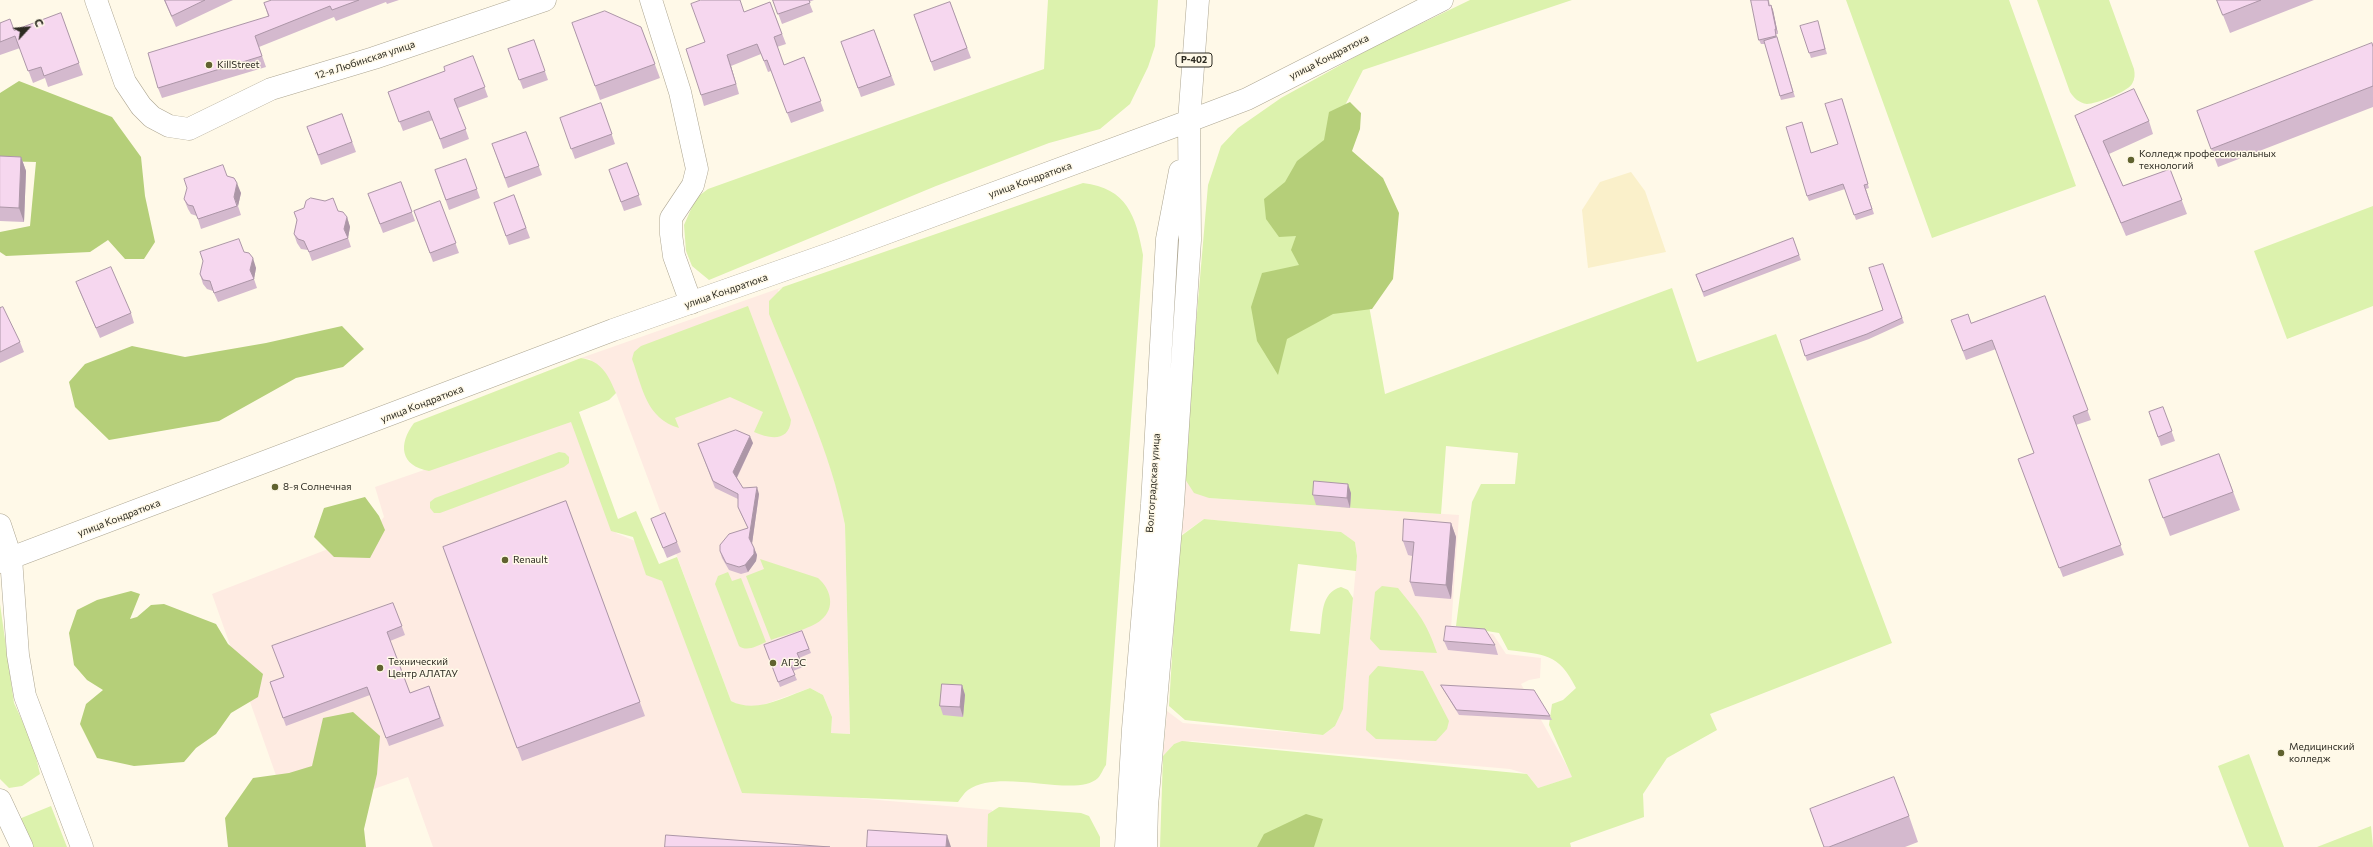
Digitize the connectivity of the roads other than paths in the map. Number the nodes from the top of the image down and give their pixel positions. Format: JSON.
{"nodes":[{"id":1,"x":96,"y":0,"type":"edge"},
{"id":2,"x":545,"y":0,"type":"edge"},
{"id":3,"x":651,"y":0,"type":"edge"},
{"id":4,"x":1198,"y":0,"type":"edge"},
{"id":5,"x":1442,"y":0,"type":"edge"},
{"id":6,"x":1189,"y":121,"type":"junction"},
{"id":7,"x":691,"y":303,"type":"junction"},
{"id":8,"x":0,"y":525,"type":"edge"},
{"id":9,"x":5,"y":560,"type":"edge"},
{"id":10,"x":0,"y":800,"type":"edge"},
{"id":11,"x":22,"y":847,"type":"edge"},
{"id":12,"x":82,"y":847,"type":"edge"},
{"id":13,"x":1126,"y":847,"type":"edge"},
{"id":14,"x":1146,"y":847,"type":"edge"}],
"edges":[{"from":1,"to":2,"type":"main road","name":"12-я Любинская улица"},
{"from":3,"to":7,"type":"main road"},
{"from":4,"to":6,"type":"main road","name":"Волгоградская улица","number":"Р-402"},
{"from":5,"to":6,"type":"main road","name":"улица Кондратюка"},
{"from":6,"to":7,"type":"main road","name":"улица Кондратюка"},
{"from":6,"to":13,"type":"main road","name":"Волгоградская улица"},
{"from":6,"to":14,"type":"main road","name":"Волгоградская улица"},
{"from":7,"to":9,"type":"main road","name":"улица Кондратюка"},
{"from":8,"to":9,"type":"main road"},
{"from":9,"to":12,"type":"main road"},
{"from":10,"to":11,"type":"main road"}]}
